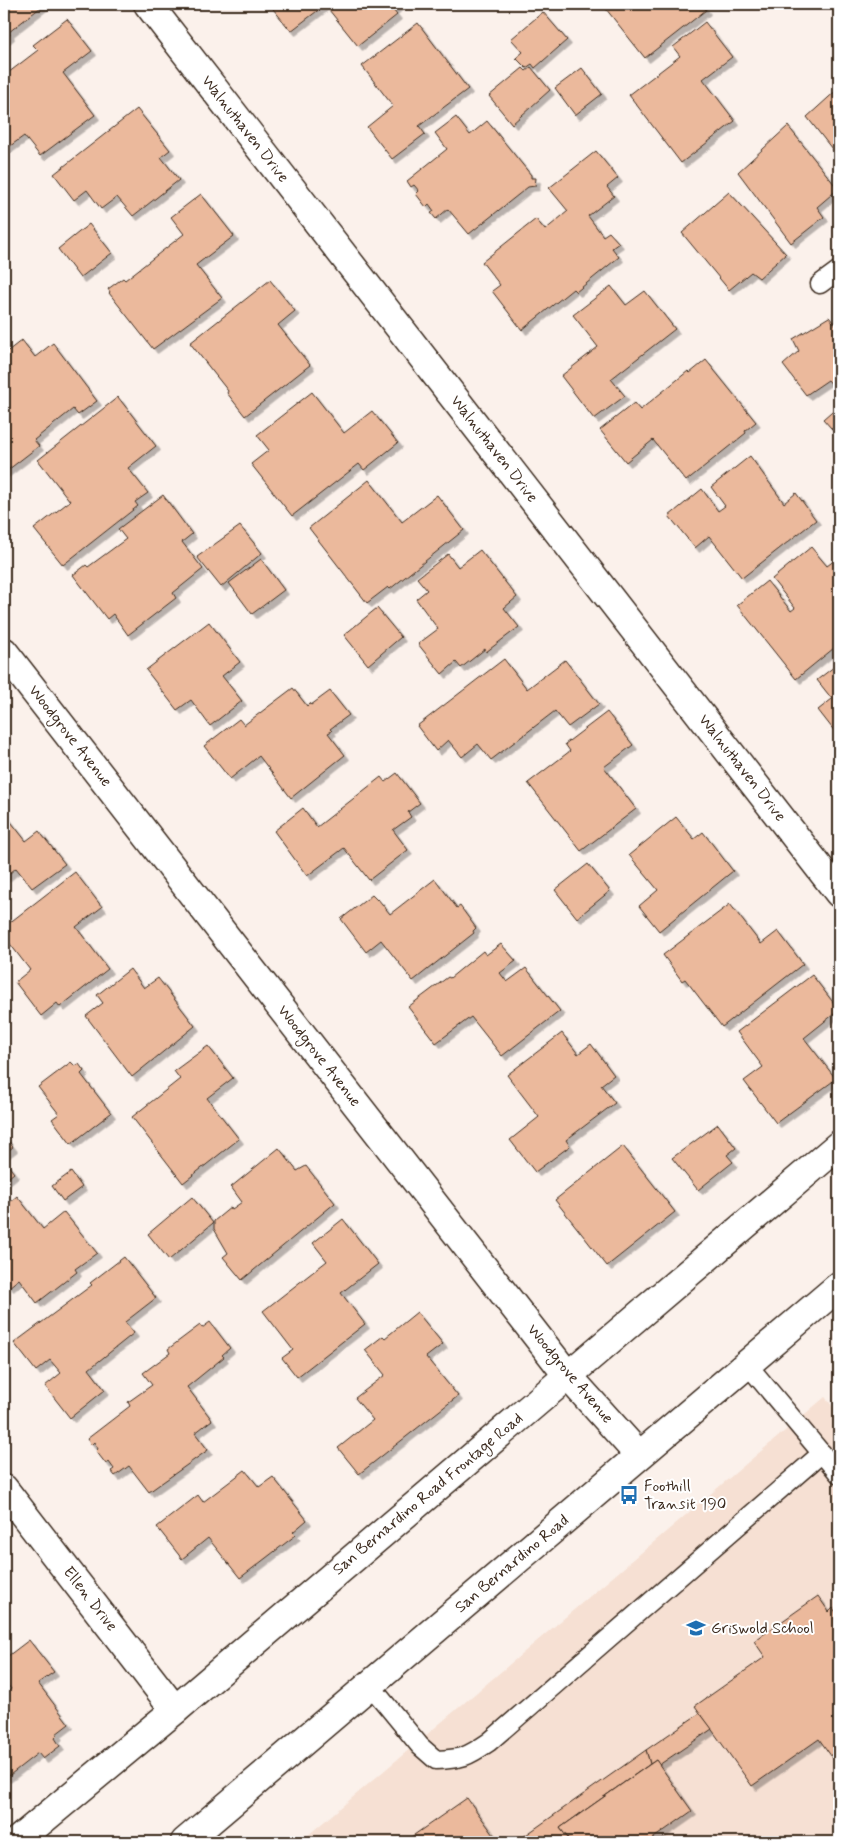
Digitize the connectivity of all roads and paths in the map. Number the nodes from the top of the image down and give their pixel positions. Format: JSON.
{"nodes":[{"id":1,"x":148,"y":4,"type":"edge"},
{"id":2,"x":839,"y":270,"type":"edge"},
{"id":3,"x":820,"y":284,"type":"dead end"},
{"id":4,"x":4,"y":652,"type":"edge"},
{"id":5,"x":839,"y":893,"type":"edge"},
{"id":6,"x":839,"y":1145,"type":"edge"},
{"id":7,"x":839,"y":1286,"type":"edge"},
{"id":8,"x":747,"y":1364,"type":"junction"},
{"id":9,"x":568,"y":1376,"type":"junction"},
{"id":10,"x":822,"y":1453,"type":"junction"},
{"id":11,"x":640,"y":1455,"type":"junction"},
{"id":12,"x":839,"y":1474,"type":"edge"},
{"id":13,"x":4,"y":1489,"type":"edge"},
{"id":14,"x":370,"y":1685,"type":"junction"},
{"id":15,"x":175,"y":1710,"type":"junction"},
{"id":16,"x":16,"y":1842,"type":"edge"},
{"id":17,"x":185,"y":1842,"type":"edge"}],
"edges":[{"from":1,"to":5,"type":"street","name":"Walnuthaven Drive"},
{"from":2,"to":3,"type":"lane"},
{"from":4,"to":9,"type":"street","name":"Woodgrove Avenue"},
{"from":6,"to":9,"type":"street","name":"San Bernardino Road Frontage Road"},
{"from":7,"to":8,"type":"street","name":"San Bernardino Road"},
{"from":8,"to":10,"type":"lane"},
{"from":8,"to":11,"type":"street","name":"San Bernardino Road"},
{"from":9,"to":11,"type":"street","name":"Woodgrove Avenue"},
{"from":9,"to":15,"type":"street","name":"San Bernardino Road Frontage Road"},
{"from":10,"to":12,"type":"lane"},
{"from":10,"to":14,"type":"lane"},
{"from":11,"to":14,"type":"street","name":"San Bernardino Road"},
{"from":13,"to":15,"type":"street","name":"Ellen Drive"},
{"from":14,"to":17,"type":"street","name":"San Bernardino Road"},
{"from":15,"to":16,"type":"street","name":"San Bernardino Road Frontage Road"}]}
